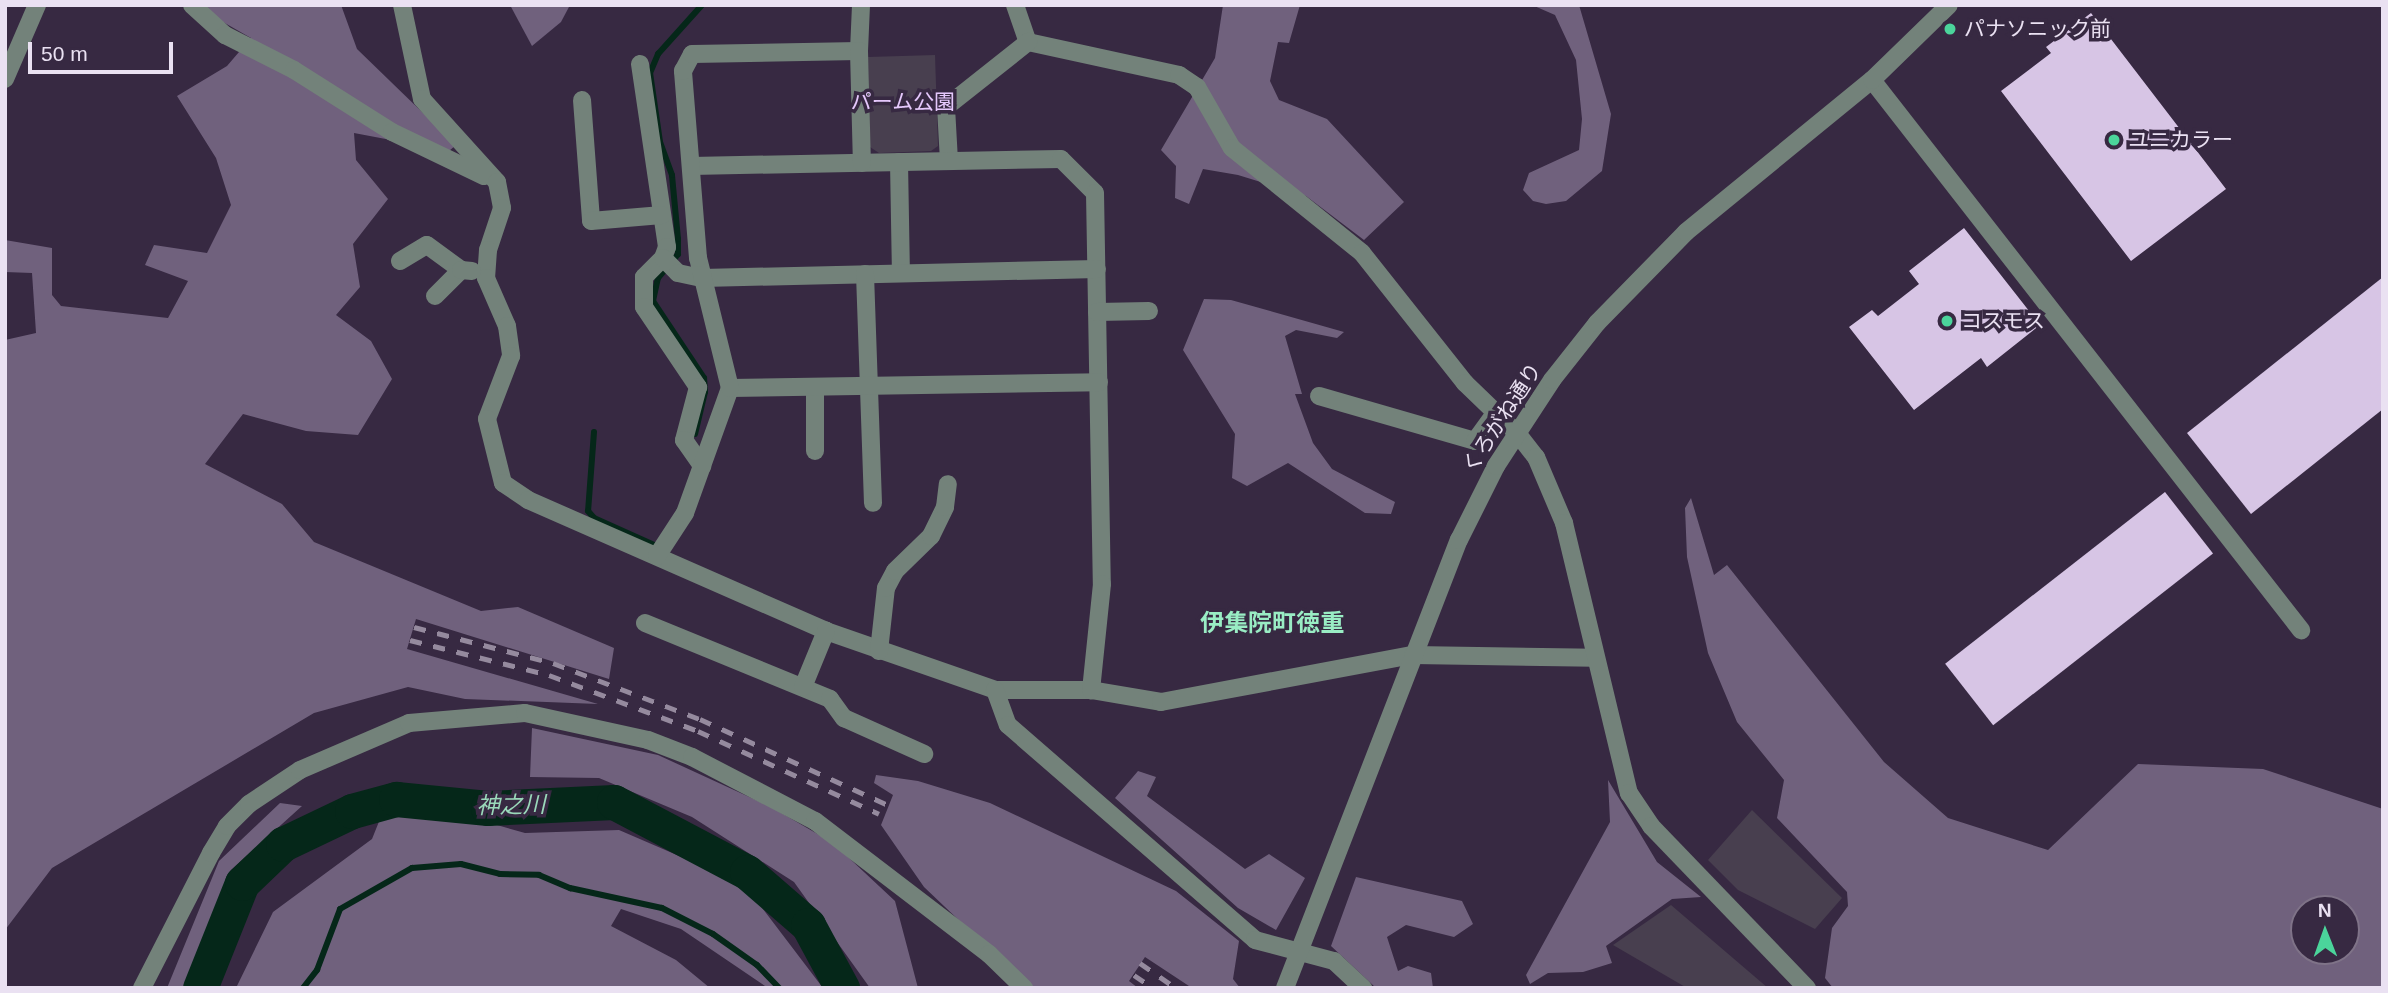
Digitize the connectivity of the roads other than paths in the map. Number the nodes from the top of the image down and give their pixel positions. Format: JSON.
{"nodes":[{"id":1,"x":37,"y":5,"type":"edge"},
{"id":2,"x":192,"y":5,"type":"edge"},
{"id":3,"x":402,"y":5,"type":"edge"},
{"id":4,"x":861,"y":5,"type":"edge"},
{"id":5,"x":1015,"y":5,"type":"edge"},
{"id":6,"x":1949,"y":5,"type":"edge"},
{"id":7,"x":1028,"y":42,"type":"junction"},
{"id":8,"x":859,"y":51,"type":"junction"},
{"id":9,"x":640,"y":64,"type":"dead end"},
{"id":10,"x":5,"y":79,"type":"edge"},
{"id":11,"x":1872,"y":80,"type":"junction"},
{"id":12,"x":582,"y":100,"type":"dead end"},
{"id":13,"x":949,"y":161,"type":"junction"},
{"id":14,"x":899,"y":162,"type":"junction"},
{"id":15,"x":862,"y":163,"type":"junction"},
{"id":16,"x":691,"y":166,"type":"junction"},
{"id":17,"x":497,"y":182,"type":"junction"},
{"id":18,"x":662,"y":215,"type":"junction"},
{"id":19,"x":400,"y":261,"type":"dead end"},
{"id":20,"x":670,"y":266,"type":"junction"},
{"id":21,"x":1097,"y":269,"type":"junction"},
{"id":22,"x":461,"y":270,"type":"junction"},
{"id":23,"x":486,"y":272,"type":"junction"},
{"id":24,"x":901,"y":273,"type":"junction"},
{"id":25,"x":865,"y":274,"type":"junction"},
{"id":26,"x":702,"y":278,"type":"junction"},
{"id":27,"x":435,"y":296,"type":"dead end"},
{"id":28,"x":1149,"y":310,"type":"dead end"},
{"id":29,"x":1097,"y":312,"type":"junction"},
{"id":30,"x":1098,"y":382,"type":"junction"},
{"id":31,"x":869,"y":386,"type":"junction"},
{"id":32,"x":815,"y":387,"type":"junction"},
{"id":33,"x":730,"y":388,"type":"junction"},
{"id":34,"x":1319,"y":396,"type":"dead end"},
{"id":35,"x":1496,"y":412,"type":"junction"},
{"id":36,"x":1517,"y":433,"type":"junction"},
{"id":37,"x":815,"y":451,"type":"dead end"},
{"id":38,"x":702,"y":466,"type":"junction"},
{"id":39,"x":948,"y":484,"type":"dead end"},
{"id":40,"x":873,"y":503,"type":"dead end"},
{"id":41,"x":657,"y":556,"type":"junction"},
{"id":42,"x":645,"y":623,"type":"dead end"},
{"id":43,"x":2301,"y":630,"type":"dead end"},
{"id":44,"x":826,"y":631,"type":"junction"},
{"id":45,"x":879,"y":651,"type":"junction"},
{"id":46,"x":1413,"y":654,"type":"junction"},
{"id":47,"x":1594,"y":658,"type":"junction"},
{"id":48,"x":803,"y":687,"type":"junction"},
{"id":49,"x":995,"y":690,"type":"junction"},
{"id":50,"x":1091,"y":690,"type":"junction"},
{"id":51,"x":924,"y":754,"type":"dead end"},
{"id":52,"x":142,"y":988,"type":"edge"},
{"id":53,"x":1024,"y":988,"type":"edge"},
{"id":54,"x":1285,"y":988,"type":"edge"},
{"id":55,"x":1363,"y":988,"type":"edge"},
{"id":56,"x":1807,"y":988,"type":"edge"}],
"edges":[{"from":1,"to":10,"type":"street"},
{"from":2,"to":17,"type":"street"},
{"from":3,"to":17,"type":"street"},
{"from":4,"to":8,"type":"street"},
{"from":5,"to":7,"type":"street"},
{"from":6,"to":11,"type":"street","name":"くろがね通り"},
{"from":7,"to":13,"type":"street"},
{"from":7,"to":35,"type":"street"},
{"from":8,"to":15,"type":"street"},
{"from":8,"to":16,"type":"street"},
{"from":9,"to":18,"type":"street"},
{"from":11,"to":36,"type":"street","name":"くろがね通り"},
{"from":11,"to":43,"type":"street"},
{"from":12,"to":18,"type":"street"},
{"from":13,"to":14,"type":"street"},
{"from":13,"to":21,"type":"street"},
{"from":14,"to":15,"type":"street"},
{"from":14,"to":24,"type":"street"},
{"from":15,"to":16,"type":"street"},
{"from":16,"to":26,"type":"street"},
{"from":17,"to":23,"type":"street"},
{"from":18,"to":20,"type":"street"},
{"from":19,"to":22,"type":"street"},
{"from":20,"to":26,"type":"street"},
{"from":20,"to":38,"type":"street"},
{"from":21,"to":24,"type":"street"},
{"from":21,"to":29,"type":"street"},
{"from":22,"to":23,"type":"street"},
{"from":22,"to":27,"type":"street"},
{"from":23,"to":41,"type":"street"},
{"from":24,"to":25,"type":"street"},
{"from":25,"to":26,"type":"street"},
{"from":25,"to":31,"type":"street"},
{"from":26,"to":33,"type":"street"},
{"from":28,"to":29,"type":"street"},
{"from":29,"to":30,"type":"street"},
{"from":30,"to":31,"type":"street"},
{"from":30,"to":50,"type":"street"},
{"from":31,"to":32,"type":"street"},
{"from":31,"to":40,"type":"street"},
{"from":32,"to":33,"type":"street"},
{"from":32,"to":37,"type":"street"},
{"from":33,"to":38,"type":"street"},
{"from":34,"to":35,"type":"street"},
{"from":35,"to":36,"type":"street"},
{"from":36,"to":46,"type":"street","name":"くろがね通り"},
{"from":36,"to":47,"type":"street"},
{"from":38,"to":41,"type":"street"},
{"from":39,"to":45,"type":"street"},
{"from":41,"to":44,"type":"street"},
{"from":42,"to":48,"type":"street"},
{"from":44,"to":45,"type":"street"},
{"from":44,"to":48,"type":"street"},
{"from":45,"to":49,"type":"street"},
{"from":46,"to":47,"type":"street"},
{"from":46,"to":50,"type":"street"},
{"from":46,"to":54,"type":"street","name":"くろがね通り"},
{"from":47,"to":56,"type":"street"},
{"from":48,"to":51,"type":"street"},
{"from":49,"to":50,"type":"street"},
{"from":49,"to":55,"type":"street"},
{"from":52,"to":53,"type":"street"}]}
